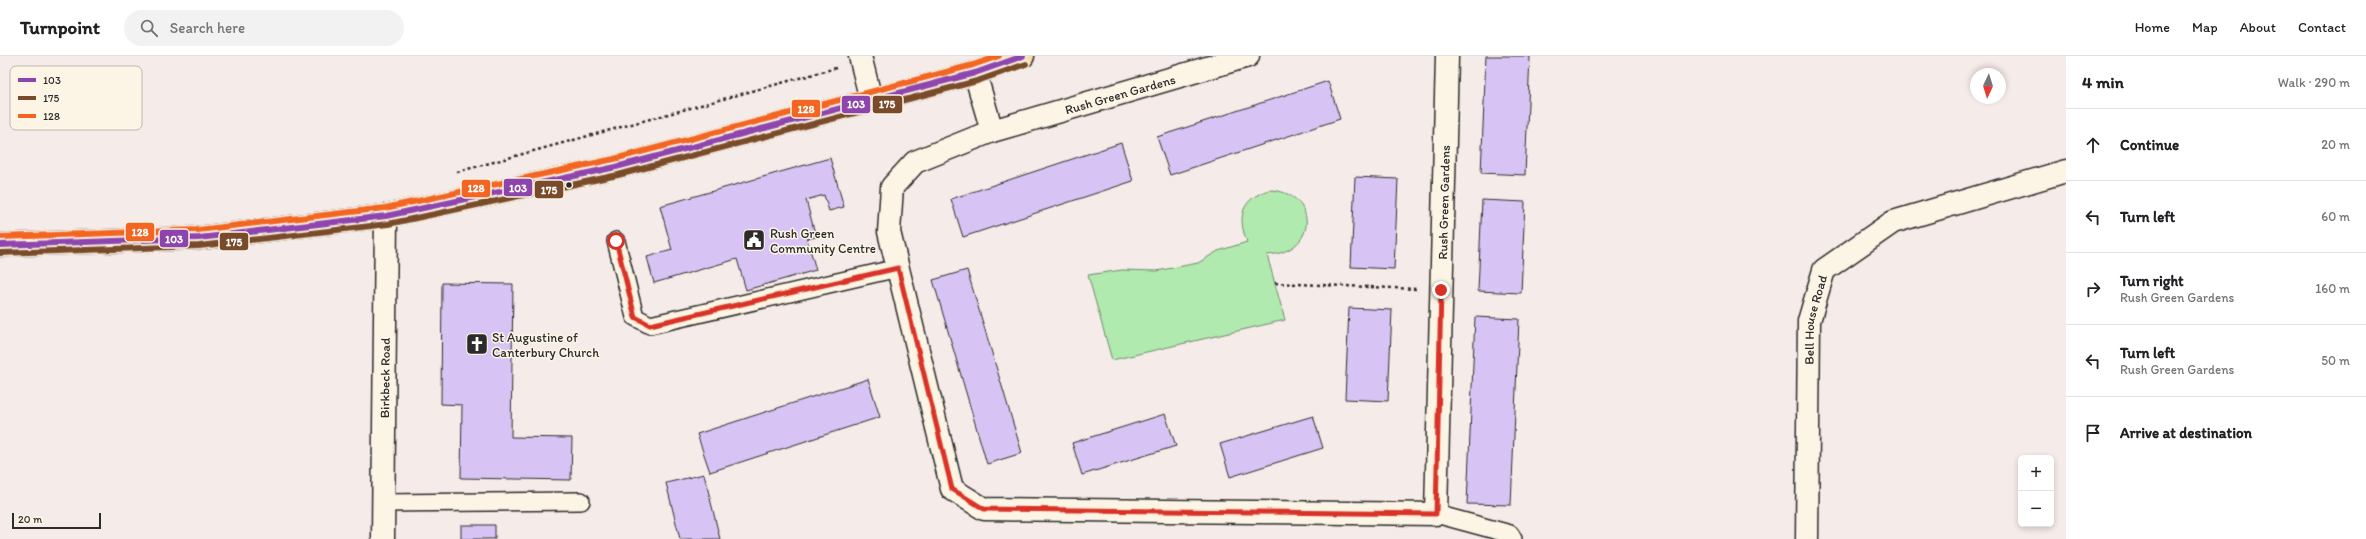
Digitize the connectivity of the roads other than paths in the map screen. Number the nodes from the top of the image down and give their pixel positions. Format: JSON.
{"nodes":[{"id":1,"x":1023,"y":56,"type":"edge"},
{"id":2,"x":1248,"y":56,"type":"edge"},
{"id":3,"x":1447,"y":56,"type":"edge"},
{"id":4,"x":861,"y":58,"type":"edge"},
{"id":5,"x":975,"y":73,"type":"junction"},
{"id":6,"x":871,"y":100,"type":"junction"},
{"id":7,"x":992,"y":131,"type":"junction"},
{"id":8,"x":2066,"y":170,"type":"edge"},
{"id":9,"x":386,"y":216,"type":"junction"},
{"id":10,"x":616,"y":241,"type":"dead end"},
{"id":11,"x":0,"y":245,"type":"edge"},
{"id":12,"x":898,"y":268,"type":"junction"},
{"id":13,"x":581,"y":501,"type":"dead end"},
{"id":14,"x":383,"y":503,"type":"junction"},
{"id":15,"x":1436,"y":514,"type":"junction"},
{"id":16,"x":383,"y":539,"type":"edge"},
{"id":17,"x":1513,"y":539,"type":"edge"},
{"id":18,"x":1807,"y":539,"type":"edge"}],
"edges":[{"from":1,"to":5,"type":"main road"},
{"from":2,"to":7,"type":"street","name":"Rush Green Gardens"},
{"from":3,"to":15,"type":"street","name":"Rush Green Gardens"},
{"from":4,"to":6,"type":"street"},
{"from":5,"to":6,"type":"main road"},
{"from":5,"to":7,"type":"street"},
{"from":6,"to":9,"type":"main road"},
{"from":7,"to":12,"type":"street","name":"Rush Green Gardens"},
{"from":8,"to":18,"type":"street","name":"Bell House Road"},
{"from":9,"to":11,"type":"main road"},
{"from":9,"to":14,"type":"street","name":"Birkbeck Road"},
{"from":10,"to":12,"type":"lane"},
{"from":12,"to":15,"type":"street","name":"Rush Green Gardens"},
{"from":13,"to":14,"type":"lane"},
{"from":14,"to":16,"type":"street","name":"Birkbeck Road"},
{"from":15,"to":17,"type":"lane"}]}
